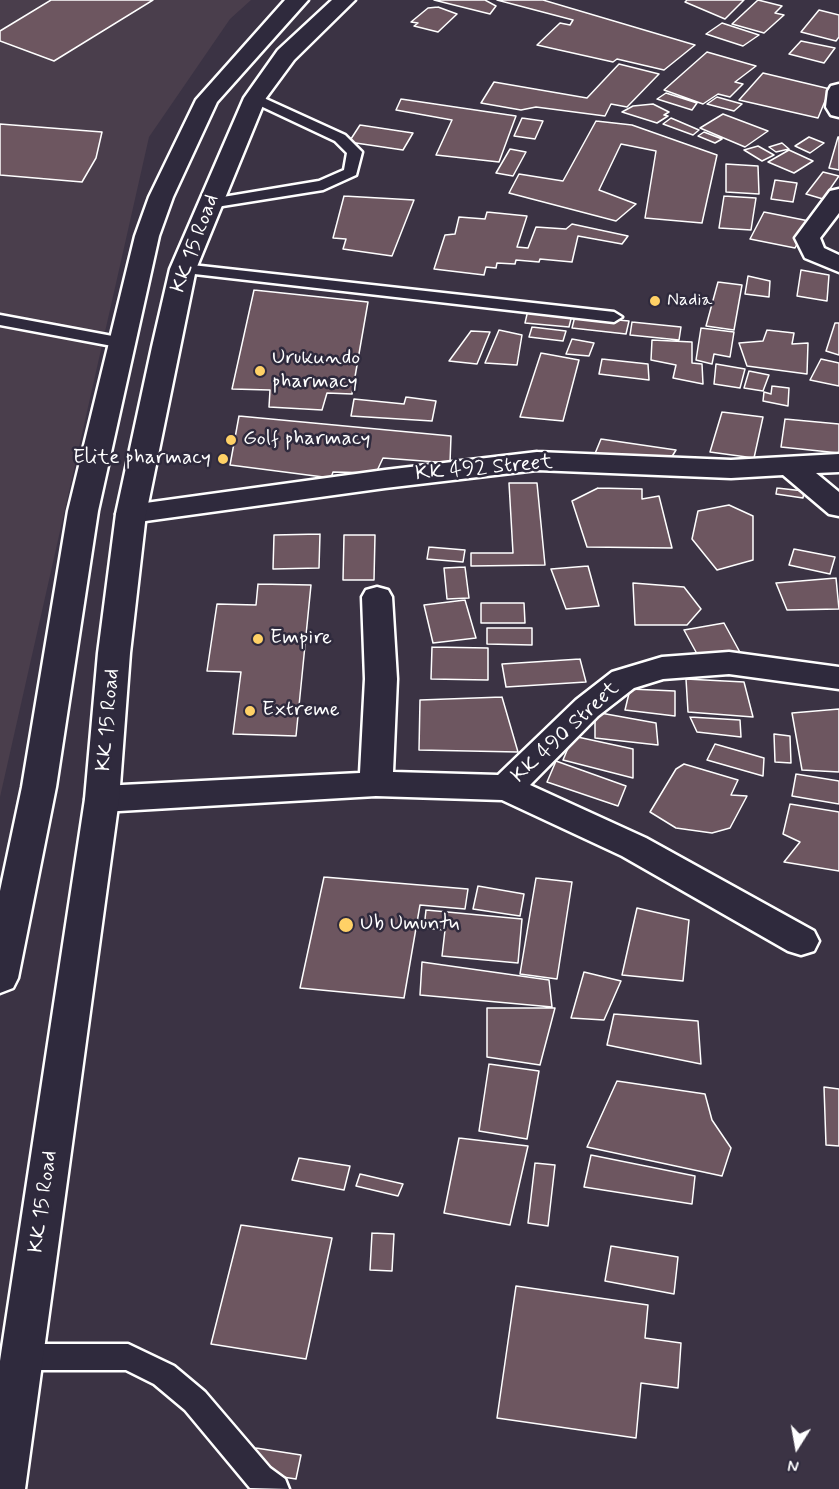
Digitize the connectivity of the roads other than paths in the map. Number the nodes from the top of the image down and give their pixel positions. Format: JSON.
{"nodes":[{"id":1,"x":297,"y":0,"type":"edge"},
{"id":2,"x":344,"y":0,"type":"edge"},
{"id":3,"x":839,"y":91,"type":"edge"},
{"id":4,"x":255,"y":98,"type":"junction"},
{"id":5,"x":839,"y":110,"type":"edge"},
{"id":6,"x":839,"y":196,"type":"edge"},
{"id":7,"x":210,"y":203,"type":"junction"},
{"id":8,"x":839,"y":264,"type":"edge"},
{"id":9,"x":183,"y":269,"type":"junction"},
{"id":10,"x":614,"y":317,"type":"dead end"},
{"id":11,"x":0,"y":320,"type":"edge"},
{"id":12,"x":123,"y":343,"type":"junction"},
{"id":13,"x":839,"y":463,"type":"edge"},
{"id":14,"x":790,"y":466,"type":"junction"},
{"id":15,"x":839,"y":507,"type":"edge"},
{"id":16,"x":131,"y":514,"type":"junction"},
{"id":17,"x":377,"y":597,"type":"dead end"},
{"id":18,"x":839,"y":678,"type":"edge"},
{"id":19,"x":376,"y":784,"type":"junction"},
{"id":20,"x":506,"y":788,"type":"junction"},
{"id":21,"x":102,"y":799,"type":"junction"},
{"id":22,"x":801,"y":941,"type":"dead end"},
{"id":23,"x":2,"y":950,"type":"edge"},
{"id":24,"x":0,"y":978,"type":"edge"},
{"id":25,"x":21,"y":1357,"type":"junction"},
{"id":26,"x":3,"y":1489,"type":"edge"},
{"id":27,"x":275,"y":1489,"type":"edge"}],
"edges":[{"from":1,"to":12,"type":"main road","name":"KK 15 Road"},
{"from":2,"to":4,"type":"main road","name":"KK 15 Road"},
{"from":3,"to":5,"type":"main road"},
{"from":4,"to":7,"type":"main road","name":"KK 15 Road"},
{"from":4,"to":7,"type":"lane"},
{"from":6,"to":8,"type":"main road"},
{"from":7,"to":9,"type":"main road","name":"KK 15 Road"},
{"from":9,"to":10,"type":"lane"},
{"from":9,"to":16,"type":"main road","name":"KK 15 Road"},
{"from":11,"to":12,"type":"lane"},
{"from":12,"to":23,"type":"main road","name":"KK 15 Road"},
{"from":13,"to":14,"type":"main road","name":"KK 492 Street"},
{"from":14,"to":15,"type":"main road"},
{"from":14,"to":16,"type":"main road","name":"KK 492 Street"},
{"from":16,"to":21,"type":"main road","name":"KK 15 Road"},
{"from":17,"to":19,"type":"main road"},
{"from":18,"to":20,"type":"main road","name":"KK 490 Street"},
{"from":19,"to":20,"type":"main road","name":"KK 490 Street"},
{"from":19,"to":21,"type":"main road","name":"KK 490 Street"},
{"from":20,"to":22,"type":"main road","name":"KK 490 Street"},
{"from":21,"to":25,"type":"main road","name":"KK 15 Road"},
{"from":23,"to":24,"type":"main road","name":"KK 15 Road"},
{"from":25,"to":26,"type":"main road","name":"KK 15 Road"},
{"from":25,"to":27,"type":"lane"}]}
